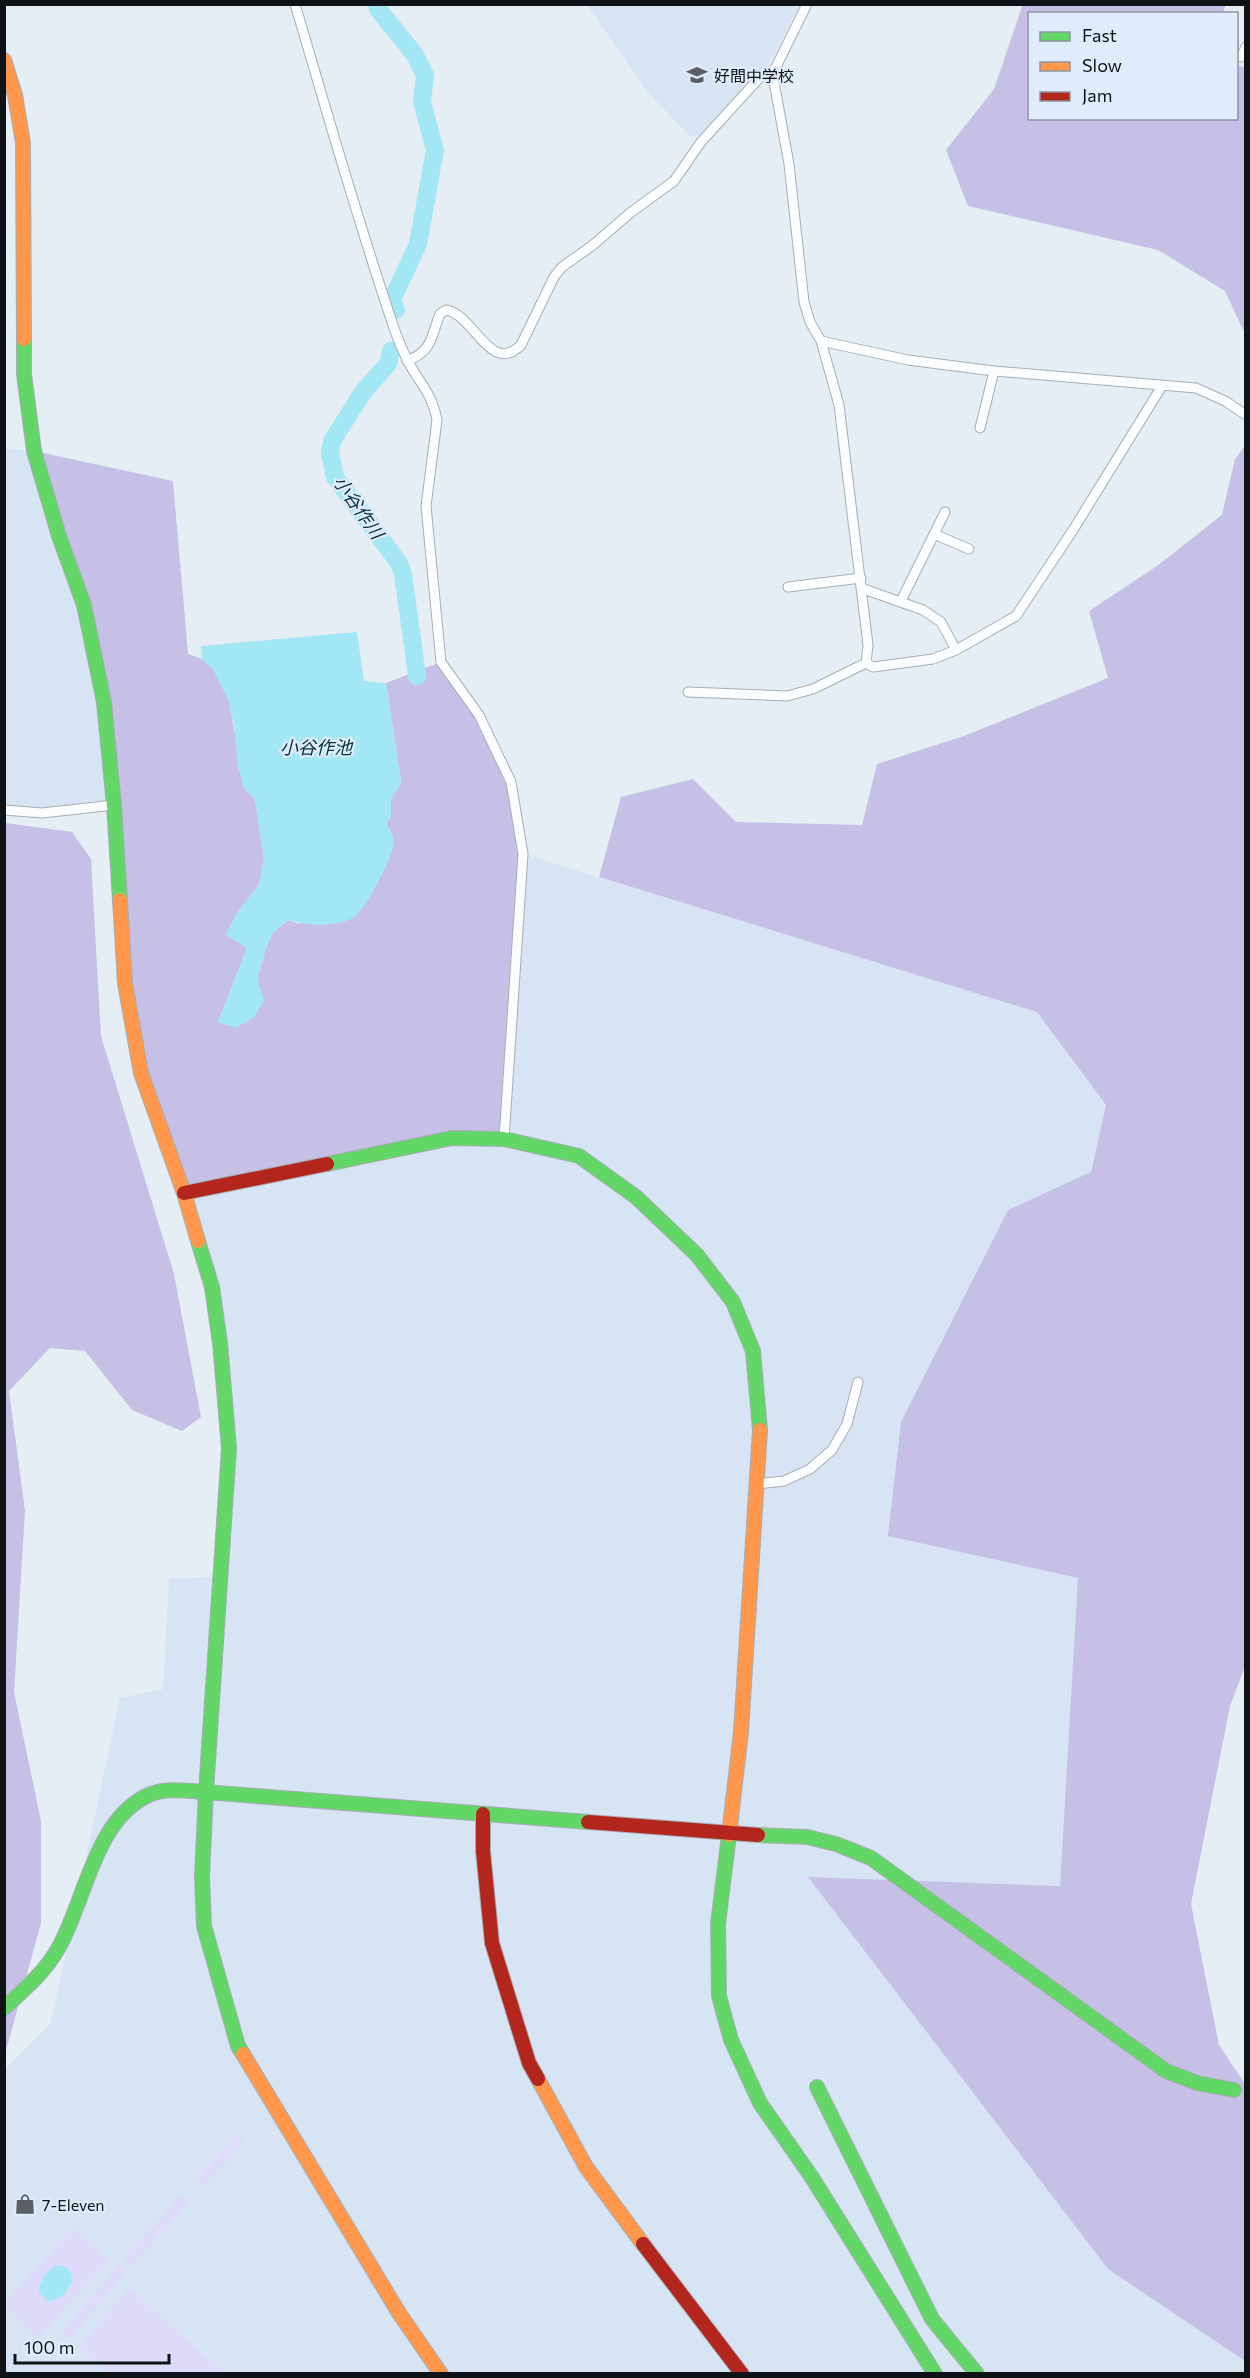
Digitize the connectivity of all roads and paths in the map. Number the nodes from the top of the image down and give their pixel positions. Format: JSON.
{"nodes":[{"id":1,"x":295,"y":4,"type":"edge"},
{"id":2,"x":807,"y":4,"type":"edge"},
{"id":3,"x":1245,"y":47,"type":"edge"},
{"id":4,"x":1241,"y":57,"type":"dead end"},
{"id":5,"x":4,"y":60,"type":"edge"},
{"id":6,"x":775,"y":69,"type":"junction"},
{"id":7,"x":821,"y":341,"type":"junction"},
{"id":8,"x":407,"y":361,"type":"junction"},
{"id":9,"x":994,"y":371,"type":"junction"},
{"id":10,"x":1162,"y":386,"type":"junction"},
{"id":11,"x":1245,"y":415,"type":"edge"},
{"id":12,"x":980,"y":428,"type":"dead end"},
{"id":13,"x":945,"y":512,"type":"dead end"},
{"id":14,"x":934,"y":534,"type":"junction"},
{"id":15,"x":969,"y":549,"type":"dead end"},
{"id":16,"x":861,"y":583,"type":"junction"},
{"id":17,"x":788,"y":587,"type":"dead end"},
{"id":18,"x":901,"y":602,"type":"junction"},
{"id":19,"x":956,"y":650,"type":"junction"},
{"id":20,"x":866,"y":663,"type":"junction"},
{"id":21,"x":688,"y":692,"type":"dead end"},
{"id":22,"x":114,"y":805,"type":"junction"},
{"id":23,"x":4,"y":810,"type":"edge"},
{"id":24,"x":504,"y":1139,"type":"junction"},
{"id":25,"x":184,"y":1193,"type":"junction"},
{"id":26,"x":858,"y":1382,"type":"dead end"},
{"id":27,"x":756,"y":1484,"type":"junction"},
{"id":28,"x":206,"y":1792,"type":"junction"},
{"id":29,"x":483,"y":1814,"type":"junction"},
{"id":30,"x":729,"y":1833,"type":"junction"},
{"id":31,"x":4,"y":2008,"type":"edge"},
{"id":32,"x":817,"y":2087,"type":"dead end"},
{"id":33,"x":1240,"y":2090,"type":"edge"},
{"id":34,"x":932,"y":2319,"type":"junction"},
{"id":35,"x":910,"y":2333,"type":"junction"},
{"id":36,"x":441,"y":2373,"type":"edge"},
{"id":37,"x":742,"y":2373,"type":"edge"},
{"id":38,"x":935,"y":2373,"type":"edge"},
{"id":39,"x":976,"y":2373,"type":"edge"}],
"edges":[{"from":1,"to":8,"type":"street"},
{"from":2,"to":6,"type":"street"},
{"from":3,"to":4,"type":"street"},
{"from":5,"to":22,"type":"street"},
{"from":6,"to":7,"type":"street"},
{"from":6,"to":8,"type":"street"},
{"from":7,"to":9,"type":"street"},
{"from":7,"to":16,"type":"street"},
{"from":8,"to":24,"type":"street"},
{"from":9,"to":10,"type":"street"},
{"from":9,"to":12,"type":"street"},
{"from":10,"to":11,"type":"street"},
{"from":10,"to":19,"type":"street"},
{"from":13,"to":14,"type":"street"},
{"from":14,"to":15,"type":"street"},
{"from":14,"to":18,"type":"street"},
{"from":16,"to":17,"type":"street"},
{"from":16,"to":18,"type":"street"},
{"from":16,"to":20,"type":"street"},
{"from":18,"to":19,"type":"street"},
{"from":19,"to":20,"type":"street"},
{"from":20,"to":21,"type":"street"},
{"from":22,"to":23,"type":"street"},
{"from":22,"to":25,"type":"street"},
{"from":24,"to":25,"type":"street"},
{"from":24,"to":27,"type":"street"},
{"from":25,"to":28,"type":"street"},
{"from":26,"to":27,"type":"street"},
{"from":27,"to":30,"type":"street"},
{"from":28,"to":29,"type":"street"},
{"from":28,"to":31,"type":"street"},
{"from":28,"to":36,"type":"street"},
{"from":29,"to":30,"type":"street"},
{"from":29,"to":37,"type":"street"},
{"from":30,"to":33,"type":"street"},
{"from":30,"to":35,"type":"street"},
{"from":32,"to":34,"type":"street"},
{"from":34,"to":35,"type":"street"},
{"from":34,"to":39,"type":"street"},
{"from":35,"to":38,"type":"street"}]}
